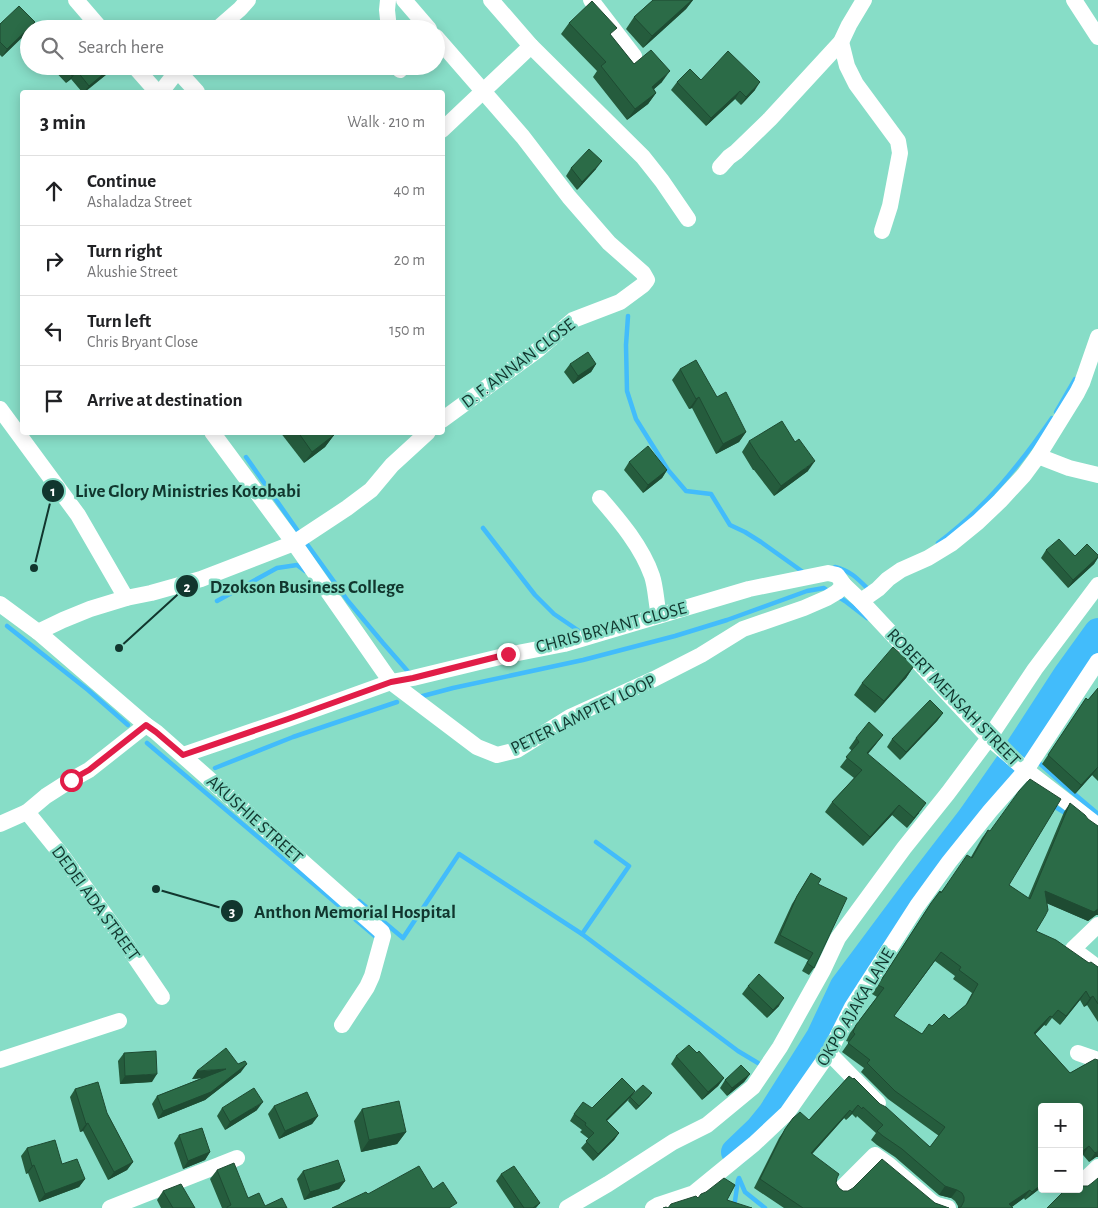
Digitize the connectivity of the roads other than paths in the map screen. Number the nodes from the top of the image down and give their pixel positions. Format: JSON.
{"nodes":[{"id":1,"x":76,"y":0,"type":"edge"},
{"id":2,"x":248,"y":0,"type":"edge"},
{"id":3,"x":388,"y":0,"type":"edge"},
{"id":4,"x":404,"y":0,"type":"edge"},
{"id":5,"x":492,"y":0,"type":"edge"},
{"id":6,"x":591,"y":0,"type":"edge"},
{"id":7,"x":864,"y":0,"type":"edge"},
{"id":8,"x":1074,"y":0,"type":"edge"},
{"id":9,"x":93,"y":20,"type":"edge"},
{"id":10,"x":227,"y":20,"type":"edge"},
{"id":11,"x":388,"y":20,"type":"edge"},
{"id":12,"x":421,"y":20,"type":"edge"},
{"id":13,"x":1098,"y":37,"type":"edge"},
{"id":14,"x":841,"y":42,"type":"junction"},
{"id":15,"x":531,"y":46,"type":"junction"},
{"id":16,"x":445,"y":48,"type":"edge"},
{"id":17,"x":634,"y":56,"type":"dead end"},
{"id":18,"x":143,"y":75,"type":"edge"},
{"id":19,"x":173,"y":75,"type":"edge"},
{"id":20,"x":184,"y":75,"type":"edge"},
{"id":21,"x":157,"y":90,"type":"edge"},
{"id":22,"x":161,"y":90,"type":"edge"},
{"id":23,"x":196,"y":90,"type":"edge"},
{"id":24,"x":483,"y":92,"type":"junction"},
{"id":25,"x":445,"y":127,"type":"edge"},
{"id":26,"x":720,"y":167,"type":"dead end"},
{"id":27,"x":688,"y":219,"type":"dead end"},
{"id":28,"x":882,"y":232,"type":"dead end"},
{"id":29,"x":1098,"y":337,"type":"edge"},
{"id":30,"x":0,"y":409,"type":"edge"},
{"id":31,"x":445,"y":418,"type":"edge"},
{"id":32,"x":214,"y":435,"type":"edge"},
{"id":33,"x":425,"y":435,"type":"edge"},
{"id":34,"x":1038,"y":456,"type":"junction"},
{"id":35,"x":1098,"y":475,"type":"edge"},
{"id":36,"x":600,"y":498,"type":"dead end"},
{"id":37,"x":294,"y":543,"type":"junction"},
{"id":38,"x":844,"y":585,"type":"junction"},
{"id":39,"x":1098,"y":585,"type":"edge"},
{"id":40,"x":126,"y":598,"type":"junction"},
{"id":41,"x":861,"y":601,"type":"junction"},
{"id":42,"x":3,"y":610,"type":"edge"},
{"id":43,"x":658,"y":615,"type":"junction"},
{"id":44,"x":38,"y":632,"type":"junction"},
{"id":45,"x":1098,"y":661,"type":"edge"},
{"id":46,"x":391,"y":682,"type":"junction"},
{"id":47,"x":146,"y":725,"type":"junction"},
{"id":48,"x":989,"y":738,"type":"junction"},
{"id":49,"x":183,"y":755,"type":"junction"},
{"id":50,"x":1026,"y":770,"type":"junction"},
{"id":51,"x":27,"y":812,"type":"junction"},
{"id":52,"x":0,"y":824,"type":"edge"},
{"id":53,"x":1098,"y":826,"type":"edge"},
{"id":54,"x":1098,"y":925,"type":"edge"},
{"id":55,"x":1098,"y":968,"type":"edge"},
{"id":56,"x":162,"y":997,"type":"dead end"},
{"id":57,"x":119,"y":1021,"type":"dead end"},
{"id":58,"x":342,"y":1025,"type":"dead end"},
{"id":59,"x":830,"y":1052,"type":"junction"},
{"id":60,"x":1078,"y":1053,"type":"dead end"},
{"id":61,"x":0,"y":1060,"type":"edge"},
{"id":62,"x":1098,"y":1060,"type":"edge"},
{"id":63,"x":881,"y":1106,"type":"edge"},
{"id":64,"x":237,"y":1158,"type":"dead end"},
{"id":65,"x":1098,"y":1167,"type":"edge"},
{"id":66,"x":1083,"y":1181,"type":"edge"},
{"id":67,"x":840,"y":1190,"type":"edge"},
{"id":68,"x":110,"y":1208,"type":"edge"},
{"id":69,"x":566,"y":1208,"type":"edge"},
{"id":70,"x":653,"y":1208,"type":"edge"},
{"id":71,"x":948,"y":1208,"type":"edge"}],
"edges":[{"from":1,"to":9,"type":"street"},
{"from":2,"to":10,"type":"street"},
{"from":3,"to":11,"type":"street"},
{"from":4,"to":12,"type":"street"},
{"from":5,"to":15,"type":"street"},
{"from":6,"to":17,"type":"street"},
{"from":7,"to":14,"type":"street"},
{"from":8,"to":13,"type":"street"},
{"from":14,"to":26,"type":"street"},
{"from":14,"to":28,"type":"street"},
{"from":15,"to":24,"type":"street"},
{"from":15,"to":27,"type":"street"},
{"from":16,"to":24,"type":"street"},
{"from":18,"to":21,"type":"street"},
{"from":19,"to":22,"type":"street"},
{"from":20,"to":23,"type":"street"},
{"from":24,"to":25,"type":"street"},
{"from":24,"to":31,"type":"street","name":"D. F. ANNAN CLOSE"},
{"from":29,"to":34,"type":"street"},
{"from":30,"to":40,"type":"street"},
{"from":32,"to":37,"type":"street","name":"PETER LAMPTEY LOOP"},
{"from":33,"to":37,"type":"street"},
{"from":34,"to":35,"type":"street"},
{"from":34,"to":41,"type":"street"},
{"from":36,"to":43,"type":"street"},
{"from":37,"to":40,"type":"street"},
{"from":37,"to":46,"type":"street","name":"PETER LAMPTEY LOOP"},
{"from":38,"to":41,"type":"street","name":"CHRIS BRYANT CLOSE"},
{"from":38,"to":43,"type":"street","name":"CHRIS BRYANT CLOSE"},
{"from":38,"to":46,"type":"street","name":"PETER LAMPTEY LOOP"},
{"from":39,"to":48,"type":"street"},
{"from":40,"to":44,"type":"street"},
{"from":41,"to":48,"type":"street","name":"ROBERT MENSAH STREET"},
{"from":42,"to":44,"type":"street","name":"AKUSHIE STREET"},
{"from":43,"to":46,"type":"street","name":"CHRIS BRYANT CLOSE"},
{"from":44,"to":47,"type":"street","name":"AKUSHIE STREET"},
{"from":45,"to":50,"type":"street","name":"OKPO AJAKA LANE"},
{"from":46,"to":49,"type":"street","name":"CHRIS BRYANT CLOSE"},
{"from":47,"to":49,"type":"street","name":"AKUSHIE STREET"},
{"from":47,"to":51,"type":"street"},
{"from":48,"to":50,"type":"street","name":"ROBERT MENSAH STREET"},
{"from":48,"to":69,"type":"street"},
{"from":49,"to":58,"type":"street","name":"AKUSHIE STREET"},
{"from":50,"to":53,"type":"street","name":"ROBERT MENSAH STREET"},
{"from":50,"to":59,"type":"street","name":"OKPO AJAKA LANE"},
{"from":51,"to":52,"type":"street"},
{"from":51,"to":56,"type":"street","name":"DEDEI ADA STREET"},
{"from":54,"to":55,"type":"street"},
{"from":57,"to":61,"type":"street"},
{"from":59,"to":63,"type":"street"},
{"from":59,"to":70,"type":"street","name":"OKPO AJAKA LANE"},
{"from":60,"to":62,"type":"street"},
{"from":64,"to":68,"type":"street"},
{"from":65,"to":66,"type":"street"},
{"from":67,"to":71,"type":"street"}]}
